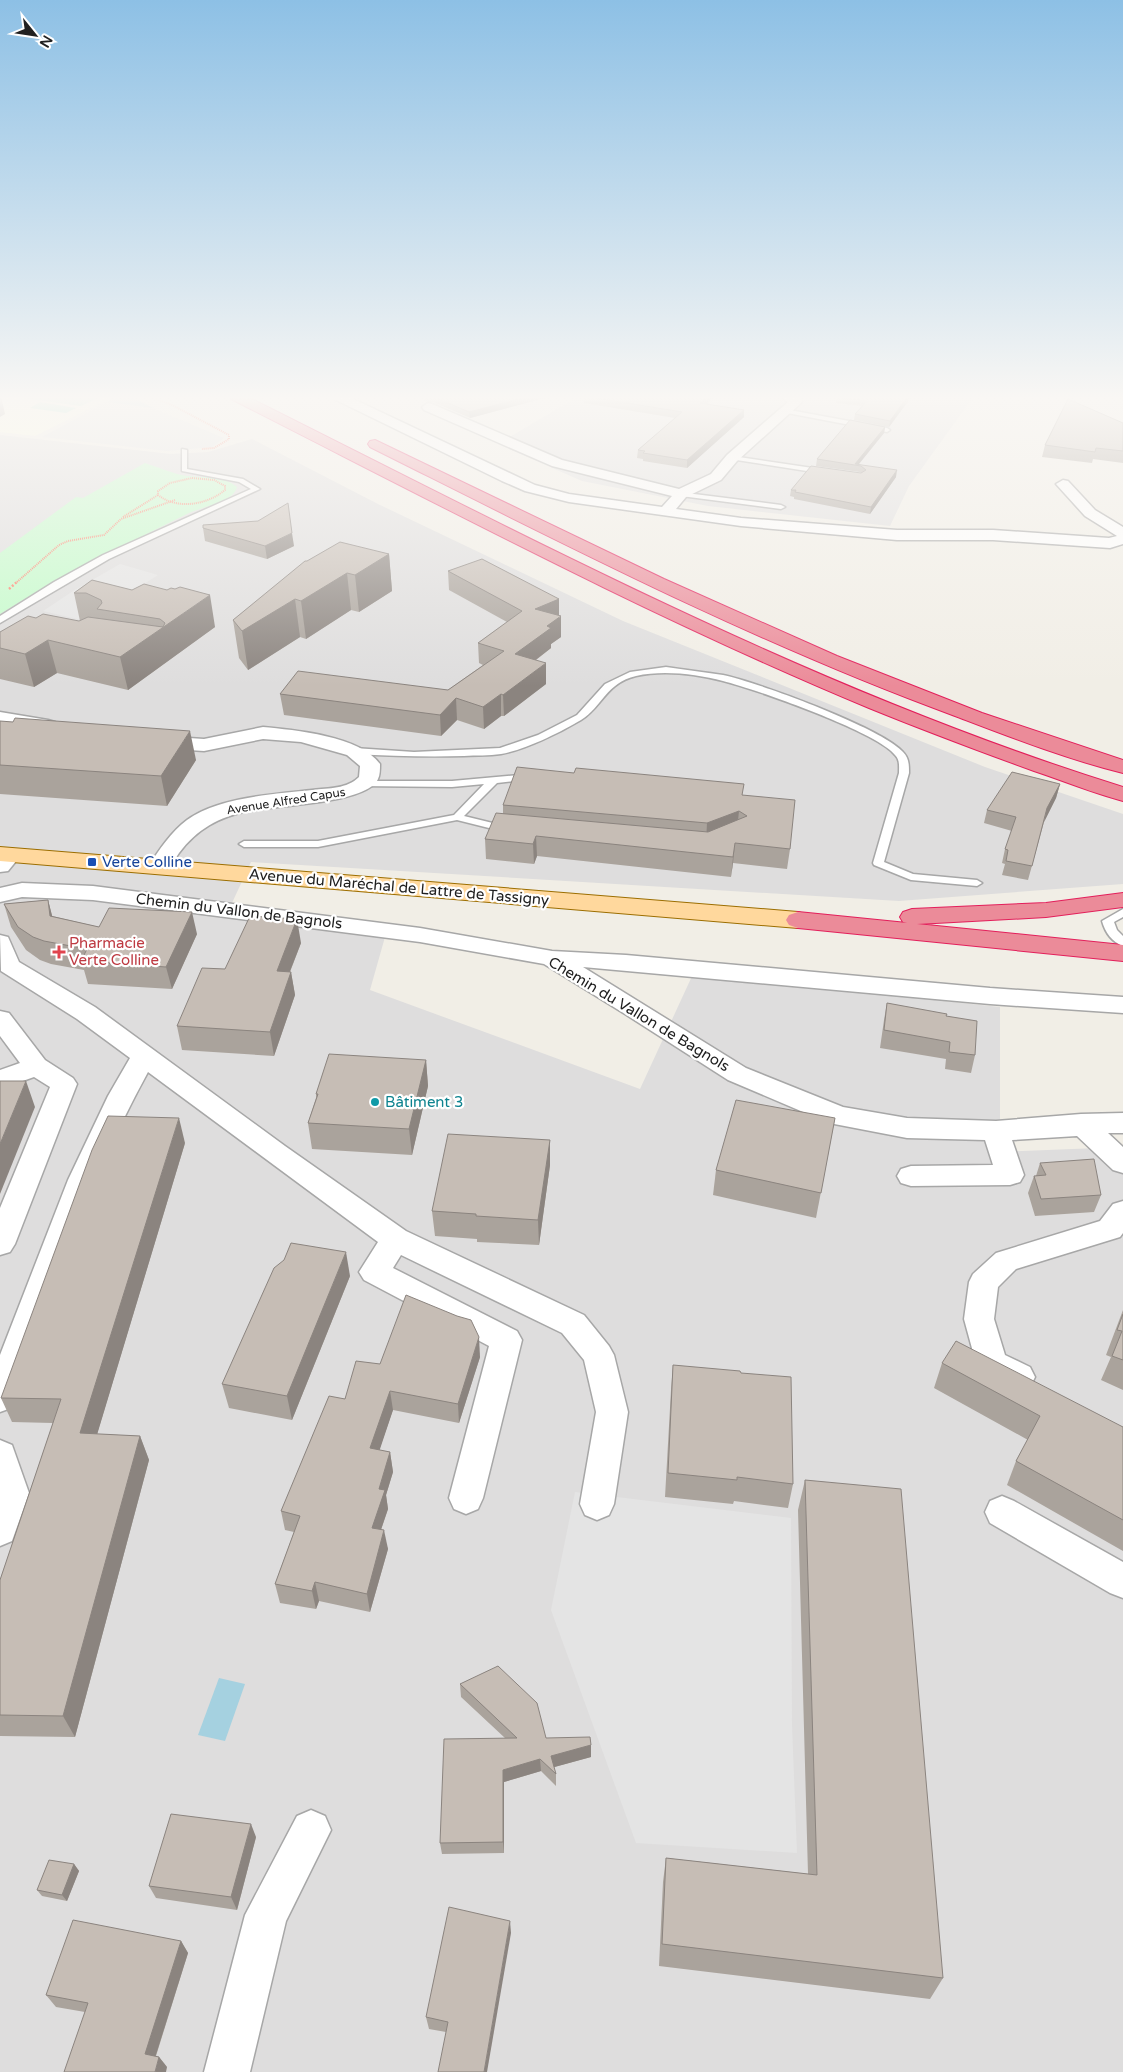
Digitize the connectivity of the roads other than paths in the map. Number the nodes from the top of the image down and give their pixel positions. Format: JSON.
{"nodes":[{"id":1,"x":247,"y":493,"type":"edge"},
{"id":2,"x":430,"y":493,"type":"edge"},
{"id":3,"x":476,"y":493,"type":"edge"},
{"id":4,"x":548,"y":493,"type":"edge"},
{"id":5,"x":676,"y":493,"type":"edge"},
{"id":6,"x":1071,"y":493,"type":"edge"},
{"id":7,"x":681,"y":494,"type":"junction"},
{"id":8,"x":781,"y":507,"type":"dead end"},
{"id":9,"x":665,"y":512,"type":"junction"},
{"id":10,"x":1123,"y":533,"type":"edge"},
{"id":11,"x":1123,"y":539,"type":"edge"},
{"id":12,"x":0,"y":620,"type":"edge"},
{"id":13,"x":0,"y":718,"type":"edge"},
{"id":14,"x":64,"y":729,"type":"edge"},
{"id":15,"x":142,"y":740,"type":"edge"},
{"id":16,"x":354,"y":752,"type":"junction"},
{"id":17,"x":1123,"y":767,"type":"edge"},
{"id":18,"x":542,"y":776,"type":"edge"},
{"id":19,"x":493,"y":781,"type":"junction"},
{"id":20,"x":363,"y":784,"type":"junction"},
{"id":21,"x":1123,"y":794,"type":"edge"},
{"id":22,"x":457,"y":817,"type":"junction"},
{"id":23,"x":512,"y":830,"type":"edge"},
{"id":24,"x":244,"y":844,"type":"dead end"},
{"id":25,"x":3,"y":858,"type":"edge"},
{"id":26,"x":159,"y":867,"type":"junction"},
{"id":27,"x":977,"y":883,"type":"dead end"},
{"id":28,"x":0,"y":895,"type":"edge"},
{"id":29,"x":1123,"y":900,"type":"edge"},
{"id":30,"x":1123,"y":912,"type":"edge"},
{"id":31,"x":798,"y":920,"type":"junction"},
{"id":32,"x":0,"y":942,"type":"edge"},
{"id":33,"x":1123,"y":942,"type":"edge"},
{"id":34,"x":1123,"y":953,"type":"edge"},
{"id":35,"x":552,"y":958,"type":"junction"},
{"id":36,"x":1123,"y":1005,"type":"edge"},
{"id":37,"x":0,"y":1019,"type":"edge"},
{"id":38,"x":144,"y":1055,"type":"junction"},
{"id":39,"x":36,"y":1066,"type":"junction"},
{"id":40,"x":0,"y":1080,"type":"edge"},
{"id":41,"x":1123,"y":1123,"type":"edge"},
{"id":42,"x":1081,"y":1124,"type":"junction"},
{"id":43,"x":996,"y":1131,"type":"junction"},
{"id":44,"x":1123,"y":1163,"type":"edge"},
{"id":45,"x":911,"y":1176,"type":"dead end"},
{"id":46,"x":1123,"y":1212,"type":"edge"},
{"id":47,"x":396,"y":1239,"type":"junction"},
{"id":48,"x":0,"y":1244,"type":"edge"},
{"id":49,"x":1045,"y":1391,"type":"edge"},
{"id":50,"x":0,"y":1398,"type":"edge"},
{"id":51,"x":0,"y":1455,"type":"edge"},
{"id":52,"x":466,"y":1498,"type":"dead end"},
{"id":53,"x":597,"y":1504,"type":"dead end"},
{"id":54,"x":1002,"y":1512,"type":"dead end"},
{"id":55,"x":0,"y":1530,"type":"edge"},
{"id":56,"x":1123,"y":1581,"type":"edge"},
{"id":57,"x":311,"y":1830,"type":"dead end"},
{"id":58,"x":227,"y":2072,"type":"edge"}],
"edges":[{"from":1,"to":12,"type":"lane"},
{"from":2,"to":21,"type":"highway"},
{"from":3,"to":17,"type":"highway"},
{"from":4,"to":9,"type":"street"},
{"from":5,"to":7,"type":"street"},
{"from":6,"to":10,"type":"street"},
{"from":7,"to":8,"type":"lane"},
{"from":7,"to":9,"type":"street"},
{"from":9,"to":11,"type":"street"},
{"from":13,"to":14,"type":"street"},
{"from":15,"to":16,"type":"street"},
{"from":16,"to":20,"type":"street","name":"Avenue Alfred Capus"},
{"from":16,"to":27,"type":"lane"},
{"from":18,"to":19,"type":"lane"},
{"from":19,"to":20,"type":"lane"},
{"from":19,"to":22,"type":"lane"},
{"from":20,"to":26,"type":"street","name":"Avenue Alfred Capus"},
{"from":22,"to":23,"type":"lane"},
{"from":22,"to":24,"type":"lane"},
{"from":25,"to":26,"type":"main road","name":"Avenue du Maréchal de Lattre de Tassigny"},
{"from":26,"to":31,"type":"main road","name":"Avenue du Maréchal de Lattre de Tassigny"},
{"from":28,"to":35,"type":"street","name":"Chemin du Vallon de Bagnols"},
{"from":29,"to":31,"type":"highway"},
{"from":30,"to":33,"type":"lane"},
{"from":31,"to":34,"type":"highway"},
{"from":32,"to":38,"type":"street"},
{"from":35,"to":36,"type":"street"},
{"from":35,"to":43,"type":"street","name":"Chemin du Vallon de Bagnols"},
{"from":37,"to":39,"type":"street"},
{"from":38,"to":47,"type":"street"},
{"from":38,"to":50,"type":"street"},
{"from":39,"to":40,"type":"street"},
{"from":39,"to":48,"type":"street"},
{"from":41,"to":42,"type":"street","name":"Chemin du Vallon de Bagnols"},
{"from":42,"to":43,"type":"street","name":"Chemin du Vallon de Bagnols"},
{"from":42,"to":44,"type":"street"},
{"from":43,"to":45,"type":"street"},
{"from":46,"to":49,"type":"street"},
{"from":47,"to":52,"type":"street"},
{"from":47,"to":53,"type":"street"},
{"from":51,"to":55,"type":"street"},
{"from":54,"to":56,"type":"street"},
{"from":57,"to":58,"type":"street"}]}
